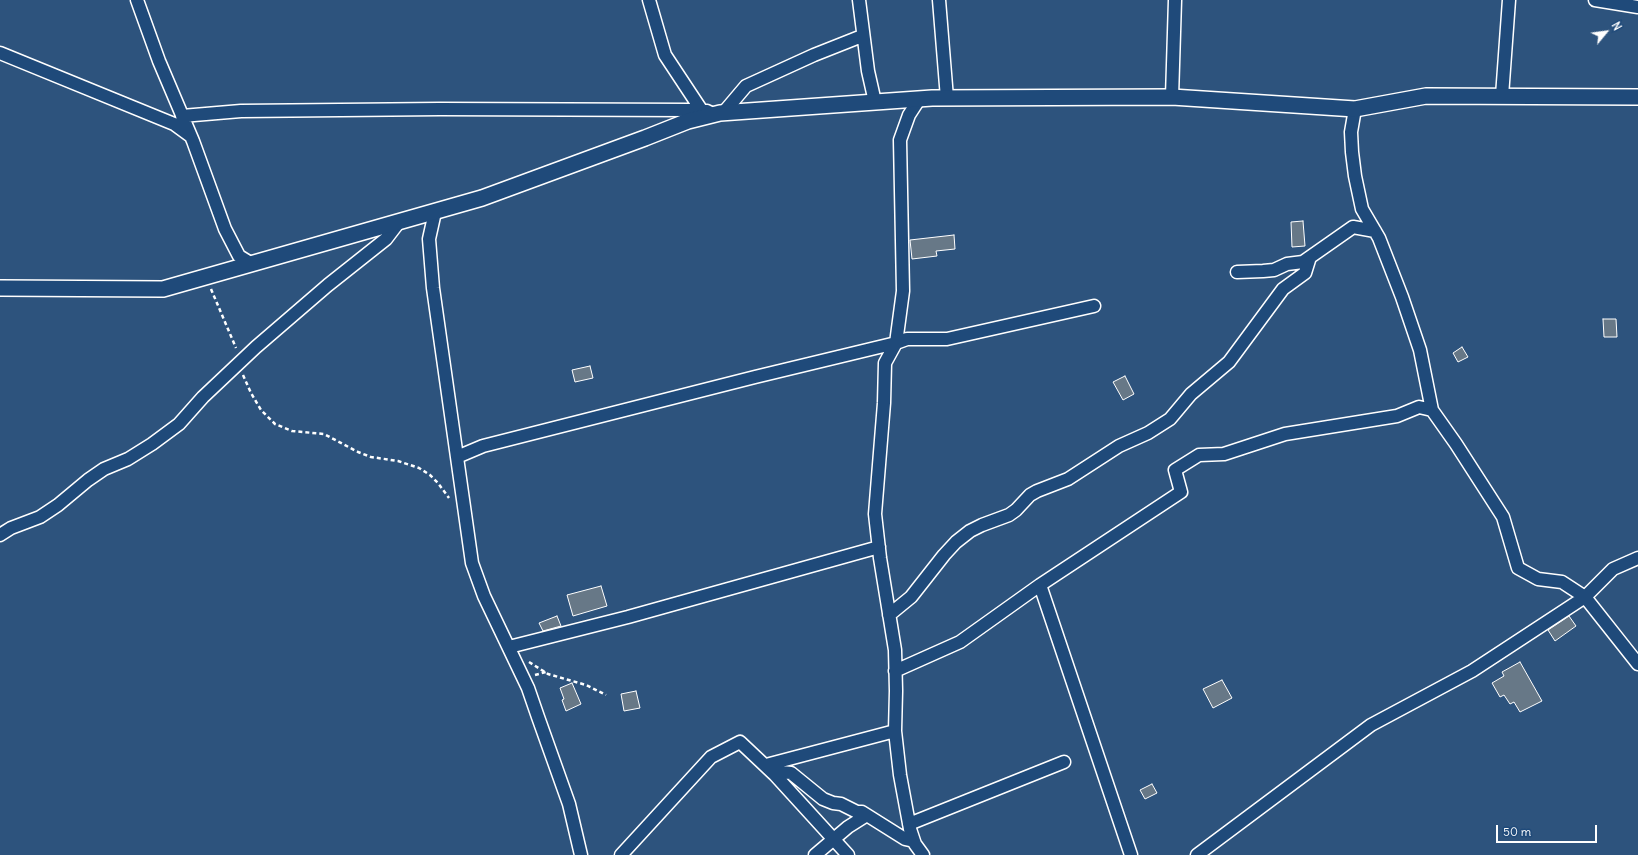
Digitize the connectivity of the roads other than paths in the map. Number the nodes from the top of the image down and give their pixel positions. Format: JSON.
{"nodes":[{"id":1,"x":137,"y":0,"type":"edge"},
{"id":2,"x":649,"y":0,"type":"edge"},
{"id":3,"x":859,"y":0,"type":"edge"},
{"id":4,"x":939,"y":0,"type":"edge"},
{"id":5,"x":1175,"y":0,"type":"edge"},
{"id":6,"x":1509,"y":0,"type":"edge"},
{"id":7,"x":1595,"y":0,"type":"edge"},
{"id":8,"x":1638,"y":7,"type":"edge"},
{"id":9,"x":862,"y":36,"type":"junction"},
{"id":10,"x":0,"y":53,"type":"edge"},
{"id":11,"x":1502,"y":96,"type":"junction"},
{"id":12,"x":1172,"y":97,"type":"junction"},
{"id":13,"x":1638,"y":97,"type":"edge"},
{"id":14,"x":920,"y":98,"type":"junction"},
{"id":15,"x":947,"y":98,"type":"junction"},
{"id":16,"x":875,"y":102,"type":"junction"},
{"id":17,"x":1355,"y":109,"type":"junction"},
{"id":18,"x":713,"y":113,"type":"junction"},
{"id":19,"x":182,"y":116,"type":"junction"},
{"id":20,"x":192,"y":140,"type":"junction"},
{"id":21,"x":435,"y":212,"type":"junction"},
{"id":22,"x":399,"y":222,"type":"junction"},
{"id":23,"x":1375,"y":231,"type":"junction"},
{"id":24,"x":1310,"y":258,"type":"junction"},
{"id":25,"x":252,"y":264,"type":"junction"},
{"id":26,"x":1237,"y":272,"type":"dead end"},
{"id":27,"x":0,"y":288,"type":"edge"},
{"id":28,"x":1094,"y":306,"type":"dead end"},
{"id":29,"x":896,"y":343,"type":"junction"},
{"id":30,"x":1432,"y":410,"type":"junction"},
{"id":31,"x":457,"y":457,"type":"junction"},
{"id":32,"x":0,"y":535,"type":"edge"},
{"id":33,"x":879,"y":547,"type":"junction"},
{"id":34,"x":1638,"y":558,"type":"edge"},
{"id":35,"x":1040,"y":585,"type":"junction"},
{"id":36,"x":1585,"y":597,"type":"junction"},
{"id":37,"x":889,"y":615,"type":"junction"},
{"id":38,"x":511,"y":647,"type":"junction"},
{"id":39,"x":1638,"y":664,"type":"edge"},
{"id":40,"x":895,"y":671,"type":"junction"},
{"id":41,"x":895,"y":731,"type":"junction"},
{"id":42,"x":1064,"y":762,"type":"dead end"},
{"id":43,"x":766,"y":765,"type":"junction"},
{"id":44,"x":775,"y":775,"type":"junction"},
{"id":45,"x":867,"y":815,"type":"junction"},
{"id":46,"x":909,"y":824,"type":"junction"},
{"id":47,"x":833,"y":839,"type":"junction"},
{"id":48,"x":914,"y":841,"type":"junction"},
{"id":49,"x":581,"y":855,"type":"edge"},
{"id":50,"x":621,"y":855,"type":"edge"},
{"id":51,"x":815,"y":855,"type":"edge"},
{"id":52,"x":848,"y":855,"type":"edge"},
{"id":53,"x":923,"y":855,"type":"edge"},
{"id":54,"x":1131,"y":855,"type":"edge"},
{"id":55,"x":1197,"y":855,"type":"edge"}],
"edges":[{"from":1,"to":19,"type":"street"},
{"from":2,"to":18,"type":"street"},
{"from":3,"to":9,"type":"street"},
{"from":4,"to":15,"type":"street"},
{"from":5,"to":12,"type":"street"},
{"from":6,"to":11,"type":"street"},
{"from":7,"to":8,"type":"street"},
{"from":9,"to":16,"type":"street"},
{"from":9,"to":18,"type":"street"},
{"from":10,"to":20,"type":"street"},
{"from":11,"to":13,"type":"street"},
{"from":11,"to":17,"type":"street"},
{"from":12,"to":15,"type":"street"},
{"from":12,"to":17,"type":"street"},
{"from":14,"to":15,"type":"street"},
{"from":14,"to":16,"type":"street"},
{"from":14,"to":29,"type":"street"},
{"from":16,"to":18,"type":"street"},
{"from":17,"to":23,"type":"street"},
{"from":18,"to":19,"type":"street"},
{"from":18,"to":21,"type":"street"},
{"from":19,"to":20,"type":"street"},
{"from":20,"to":25,"type":"street"},
{"from":21,"to":22,"type":"street"},
{"from":21,"to":31,"type":"street"},
{"from":22,"to":25,"type":"street"},
{"from":22,"to":32,"type":"street"},
{"from":23,"to":24,"type":"street"},
{"from":23,"to":30,"type":"street"},
{"from":24,"to":26,"type":"street"},
{"from":24,"to":37,"type":"street"},
{"from":25,"to":27,"type":"street"},
{"from":28,"to":29,"type":"street"},
{"from":29,"to":31,"type":"street"},
{"from":29,"to":33,"type":"street"},
{"from":30,"to":35,"type":"street"},
{"from":30,"to":36,"type":"street"},
{"from":31,"to":38,"type":"street"},
{"from":33,"to":37,"type":"street"},
{"from":33,"to":38,"type":"street"},
{"from":34,"to":36,"type":"street"},
{"from":35,"to":40,"type":"street"},
{"from":35,"to":54,"type":"street"},
{"from":36,"to":39,"type":"street"},
{"from":36,"to":55,"type":"street"},
{"from":37,"to":40,"type":"street"},
{"from":38,"to":49,"type":"street"},
{"from":40,"to":41,"type":"street"},
{"from":41,"to":43,"type":"street"},
{"from":41,"to":46,"type":"street"},
{"from":42,"to":46,"type":"street"},
{"from":43,"to":44,"type":"street"},
{"from":43,"to":50,"type":"street"},
{"from":44,"to":45,"type":"street"},
{"from":44,"to":47,"type":"street"},
{"from":45,"to":47,"type":"street"},
{"from":45,"to":48,"type":"street"},
{"from":46,"to":48,"type":"street"},
{"from":47,"to":51,"type":"street"},
{"from":47,"to":52,"type":"street"},
{"from":48,"to":53,"type":"street"}]}
